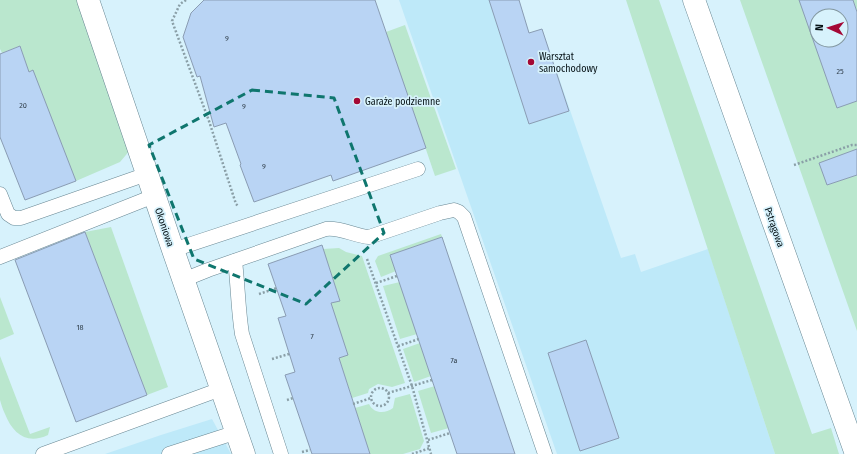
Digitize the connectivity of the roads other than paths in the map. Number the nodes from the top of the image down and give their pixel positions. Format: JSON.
{"nodes":[{"id":1,"x":88,"y":0,"type":"edge"},
{"id":2,"x":694,"y":0,"type":"edge"},
{"id":3,"x":418,"y":169,"type":"dead end"},
{"id":4,"x":147,"y":174,"type":"junction"},
{"id":5,"x":0,"y":194,"type":"edge"},
{"id":6,"x":154,"y":196,"type":"junction"},
{"id":7,"x":172,"y":250,"type":"junction"},
{"id":8,"x":0,"y":257,"type":"edge"},
{"id":9,"x":235,"y":261,"type":"junction"},
{"id":10,"x":183,"y":280,"type":"junction"},
{"id":11,"x":221,"y":389,"type":"junction"},
{"id":12,"x":237,"y":432,"type":"junction"},
{"id":13,"x":43,"y":454,"type":"edge"},
{"id":14,"x":169,"y":454,"type":"edge"},
{"id":15,"x":244,"y":454,"type":"edge"},
{"id":16,"x":281,"y":454,"type":"edge"},
{"id":17,"x":545,"y":454,"type":"edge"},
{"id":18,"x":856,"y":454,"type":"edge"}],
"edges":[{"from":1,"to":4,"type":"street","name":"Okoniowa"},
{"from":2,"to":18,"type":"street","name":"Pstrągowa"},
{"from":3,"to":7,"type":"lane"},
{"from":4,"to":5,"type":"lane"},
{"from":4,"to":6,"type":"street","name":"Okoniowa"},
{"from":6,"to":7,"type":"street","name":"Okoniowa"},
{"from":6,"to":8,"type":"lane"},
{"from":7,"to":10,"type":"street","name":"Okoniowa"},
{"from":9,"to":10,"type":"lane"},
{"from":9,"to":16,"type":"lane"},
{"from":9,"to":17,"type":"lane"},
{"from":10,"to":11,"type":"street","name":"Okoniowa"},
{"from":11,"to":12,"type":"street","name":"Okoniowa"},
{"from":11,"to":13,"type":"lane"},
{"from":12,"to":14,"type":"lane"},
{"from":12,"to":15,"type":"street","name":"Okoniowa"}]}
